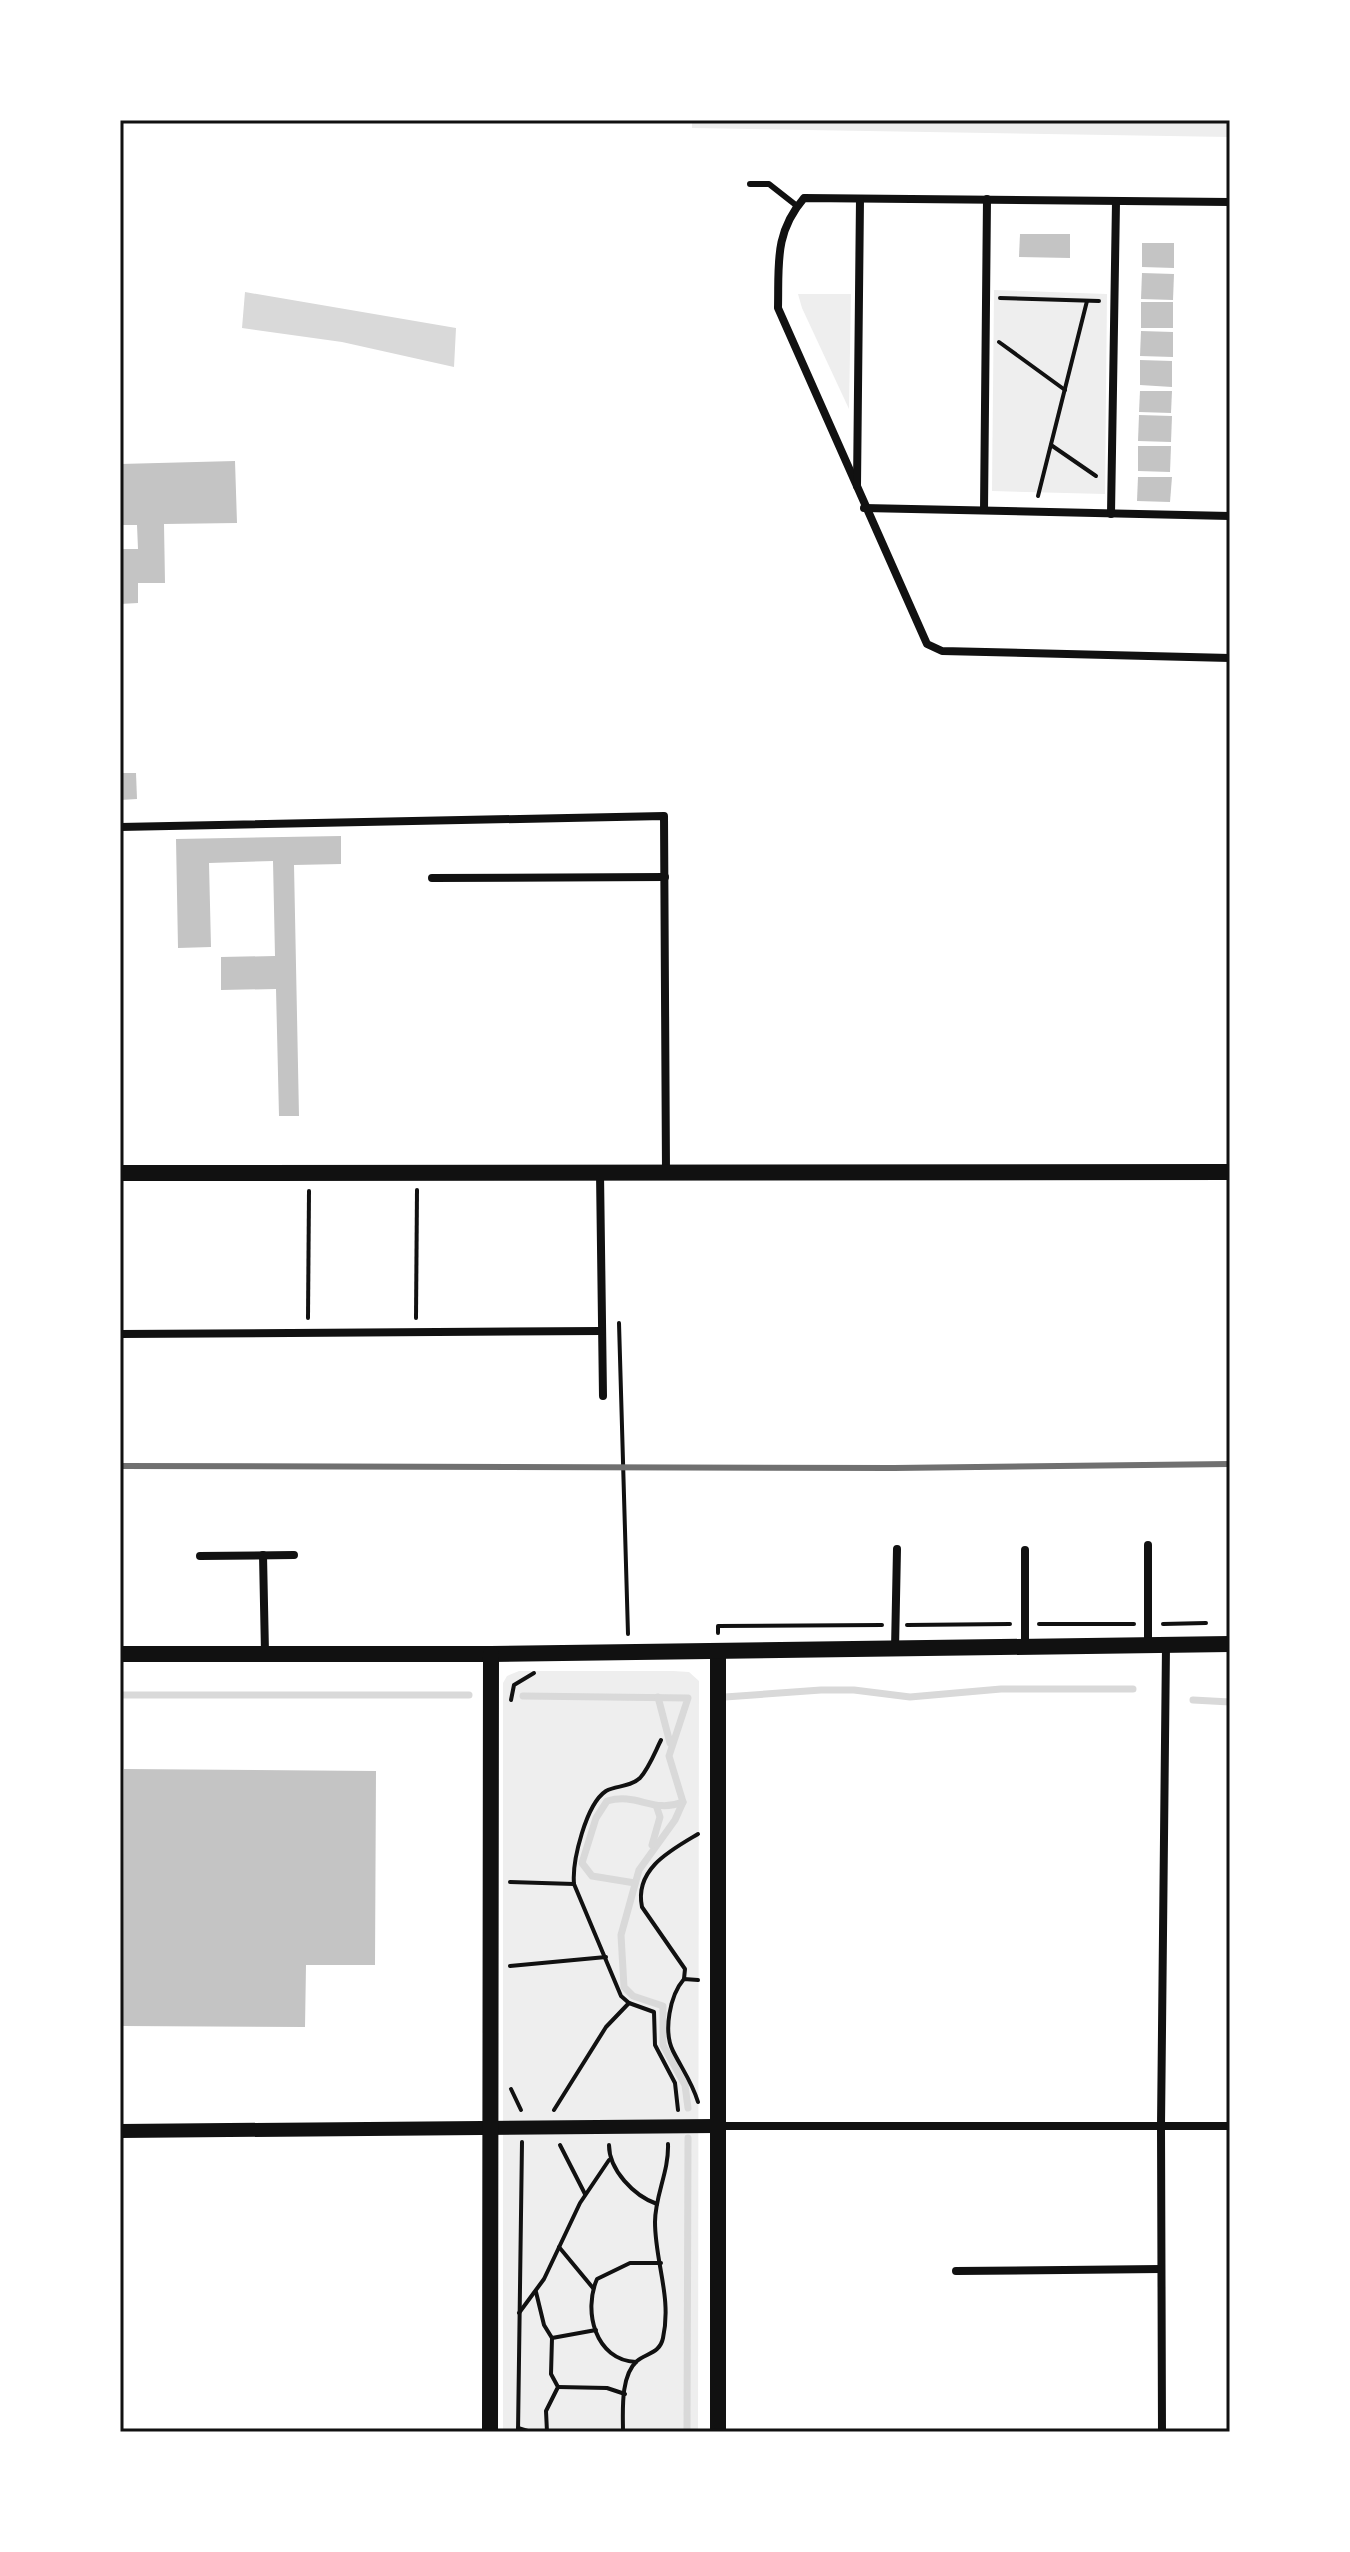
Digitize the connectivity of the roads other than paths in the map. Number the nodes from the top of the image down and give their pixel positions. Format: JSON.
{"nodes":[{"id":1,"x":750,"y":184,"type":"dead end"},
{"id":2,"x":860,"y":199,"type":"junction"},
{"id":3,"x":987,"y":199,"type":"junction"},
{"id":4,"x":1116,"y":202,"type":"junction"},
{"id":5,"x":1230,"y":202,"type":"edge"},
{"id":6,"x":797,"y":206,"type":"junction"},
{"id":7,"x":857,"y":492,"type":"junction"},
{"id":8,"x":864,"y":508,"type":"junction"},
{"id":9,"x":984,"y":510,"type":"junction"},
{"id":10,"x":1111,"y":514,"type":"junction"},
{"id":11,"x":1230,"y":516,"type":"edge"},
{"id":12,"x":1230,"y":658,"type":"edge"},
{"id":13,"x":120,"y":827,"type":"edge"},
{"id":14,"x":665,"y":877,"type":"junction"},
{"id":15,"x":432,"y":878,"type":"dead end"},
{"id":16,"x":600,"y":1172,"type":"junction"},
{"id":17,"x":666,"y":1172,"type":"junction"},
{"id":18,"x":1230,"y":1172,"type":"edge"},
{"id":19,"x":120,"y":1173,"type":"edge"},
{"id":20,"x":602,"y":1331,"type":"junction"},
{"id":21,"x":120,"y":1334,"type":"edge"},
{"id":22,"x":603,"y":1396,"type":"dead end"},
{"id":23,"x":1148,"y":1545,"type":"dead end"},
{"id":24,"x":897,"y":1549,"type":"dead end"},
{"id":25,"x":1025,"y":1550,"type":"dead end"},
{"id":26,"x":263,"y":1555,"type":"junction"},
{"id":27,"x":294,"y":1555,"type":"dead end"},
{"id":28,"x":200,"y":1556,"type":"dead end"},
{"id":29,"x":1230,"y":1644,"type":"edge"},
{"id":30,"x":1148,"y":1645,"type":"junction"},
{"id":31,"x":1166,"y":1645,"type":"junction"},
{"id":32,"x":1025,"y":1646,"type":"junction"},
{"id":33,"x":895,"y":1650,"type":"junction"},
{"id":34,"x":718,"y":1651,"type":"junction"},
{"id":35,"x":265,"y":1653,"type":"junction"},
{"id":36,"x":120,"y":1654,"type":"edge"},
{"id":37,"x":491,"y":1654,"type":"junction"},
{"id":38,"x":491,"y":2125,"type":"junction"},
{"id":39,"x":716,"y":2126,"type":"junction"},
{"id":40,"x":1161,"y":2126,"type":"junction"},
{"id":41,"x":1230,"y":2126,"type":"edge"},
{"id":42,"x":120,"y":2131,"type":"edge"},
{"id":43,"x":1161,"y":2269,"type":"junction"},
{"id":44,"x":956,"y":2271,"type":"dead end"},
{"id":45,"x":490,"y":2432,"type":"edge"},
{"id":46,"x":718,"y":2432,"type":"edge"},
{"id":47,"x":1162,"y":2432,"type":"edge"}],
"edges":[{"from":1,"to":6,"type":"lane"},
{"from":2,"to":3,"type":"street"},
{"from":2,"to":6,"type":"street"},
{"from":2,"to":7,"type":"street"},
{"from":3,"to":4,"type":"street"},
{"from":3,"to":9,"type":"street"},
{"from":4,"to":5,"type":"street"},
{"from":4,"to":10,"type":"street"},
{"from":6,"to":7,"type":"street"},
{"from":7,"to":8,"type":"street"},
{"from":8,"to":9,"type":"street"},
{"from":8,"to":12,"type":"street"},
{"from":9,"to":10,"type":"street"},
{"from":10,"to":11,"type":"street"},
{"from":13,"to":14,"type":"street"},
{"from":14,"to":15,"type":"street"},
{"from":14,"to":17,"type":"street"},
{"from":16,"to":17,"type":"main road"},
{"from":16,"to":19,"type":"main road"},
{"from":16,"to":20,"type":"street"},
{"from":17,"to":18,"type":"main road"},
{"from":20,"to":21,"type":"street"},
{"from":20,"to":22,"type":"street"},
{"from":23,"to":30,"type":"street"},
{"from":24,"to":33,"type":"street"},
{"from":25,"to":32,"type":"street"},
{"from":26,"to":27,"type":"street"},
{"from":26,"to":28,"type":"street"},
{"from":26,"to":35,"type":"street"},
{"from":29,"to":31,"type":"main road"},
{"from":30,"to":31,"type":"main road"},
{"from":30,"to":32,"type":"main road"},
{"from":31,"to":40,"type":"street"},
{"from":32,"to":33,"type":"main road"},
{"from":33,"to":34,"type":"main road"},
{"from":34,"to":37,"type":"main road"},
{"from":34,"to":39,"type":"main road"},
{"from":35,"to":36,"type":"main road"},
{"from":35,"to":37,"type":"main road"},
{"from":37,"to":38,"type":"main road"},
{"from":38,"to":39,"type":"street"},
{"from":38,"to":42,"type":"street"},
{"from":38,"to":45,"type":"main road"},
{"from":39,"to":40,"type":"street"},
{"from":39,"to":46,"type":"main road"},
{"from":40,"to":41,"type":"street"},
{"from":40,"to":43,"type":"street"},
{"from":43,"to":44,"type":"street"},
{"from":43,"to":47,"type":"street"}]}
